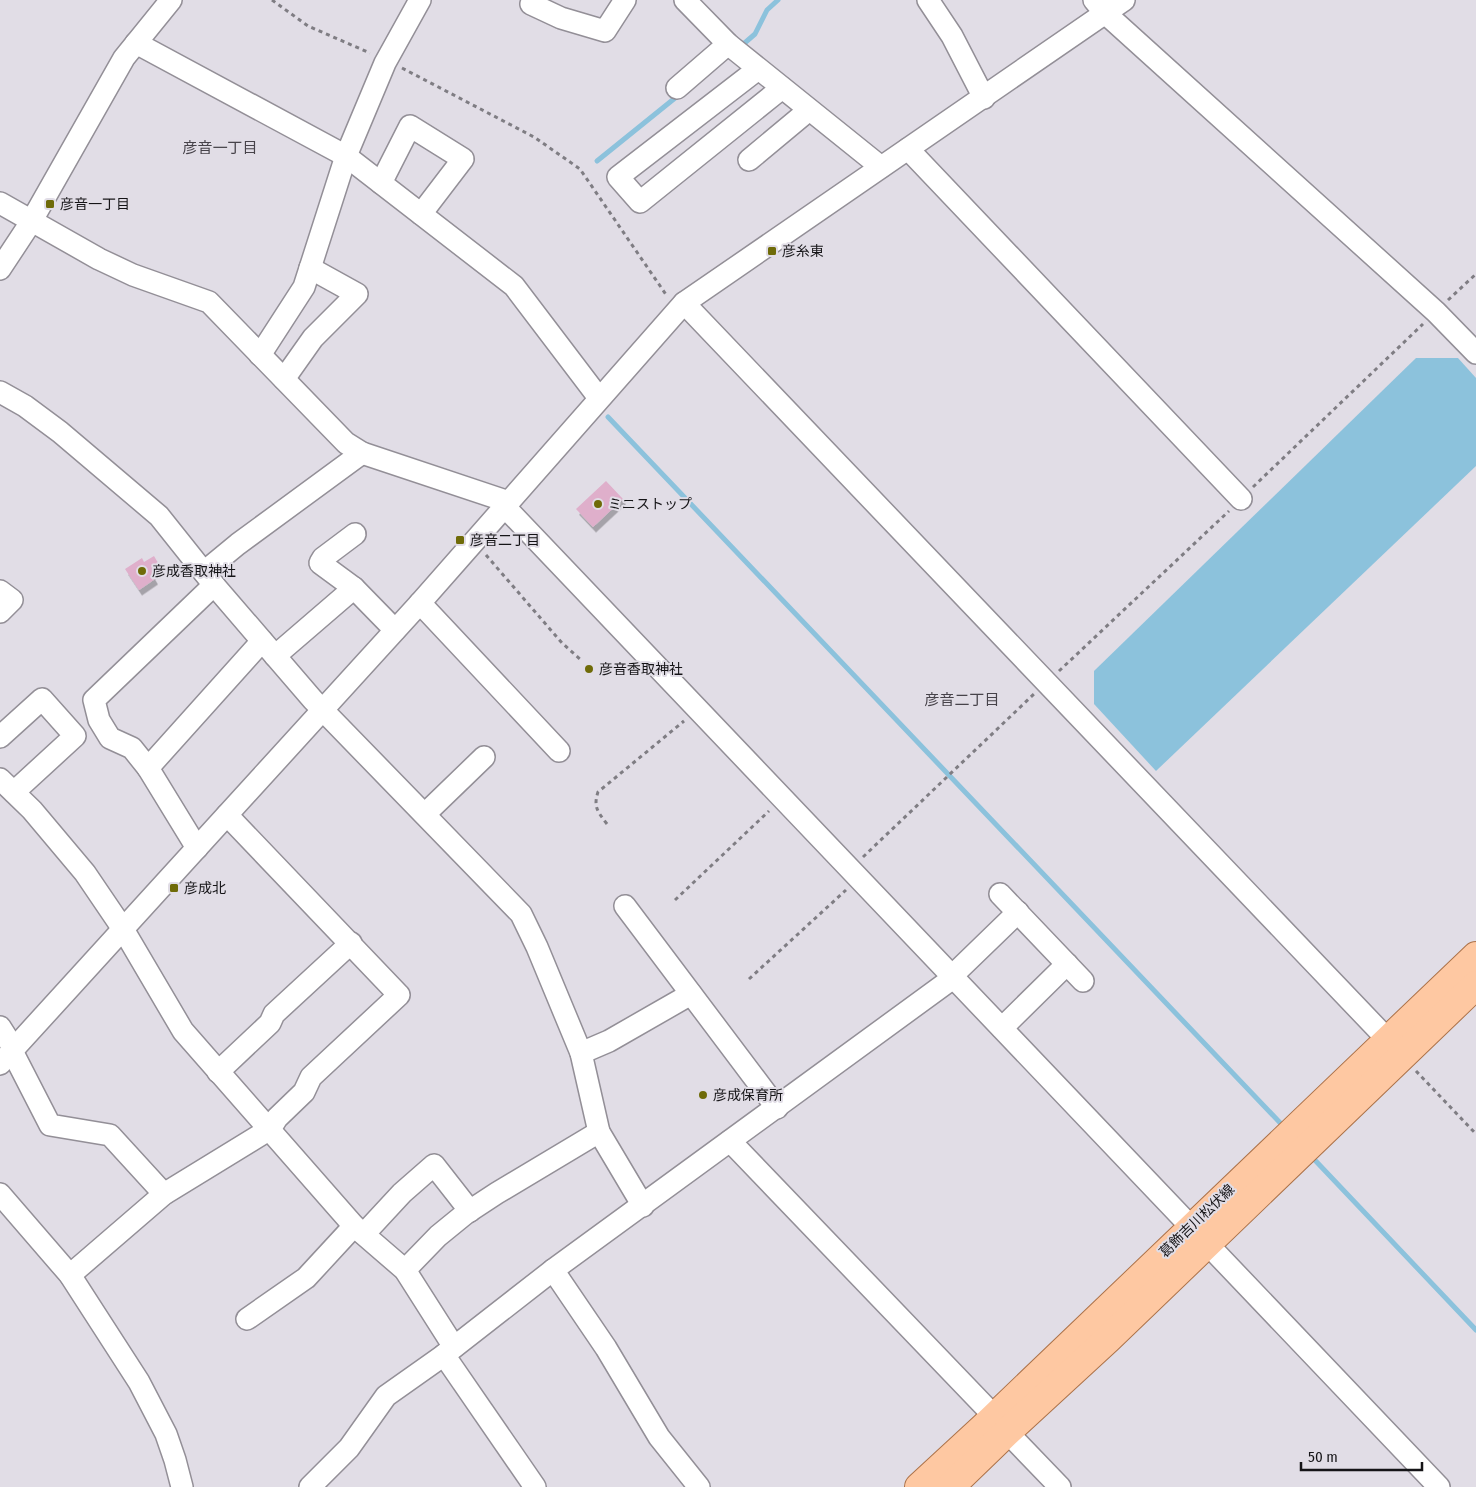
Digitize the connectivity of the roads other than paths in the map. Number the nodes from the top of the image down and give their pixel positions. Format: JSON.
{"nodes":[{"id":1,"x":171,"y":0,"type":"edge"},
{"id":2,"x":420,"y":0,"type":"edge"},
{"id":3,"x":625,"y":0,"type":"edge"},
{"id":4,"x":685,"y":0,"type":"edge"},
{"id":5,"x":928,"y":0,"type":"edge"},
{"id":6,"x":1124,"y":0,"type":"edge"},
{"id":7,"x":531,"y":4,"type":"dead end"},
{"id":8,"x":1099,"y":7,"type":"edge"},
{"id":9,"x":136,"y":43,"type":"junction"},
{"id":10,"x":728,"y":44,"type":"junction"},
{"id":11,"x":758,"y":69,"type":"junction"},
{"id":12,"x":677,"y":88,"type":"dead end"},
{"id":13,"x":782,"y":88,"type":"junction"},
{"id":14,"x":984,"y":98,"type":"junction"},
{"id":15,"x":809,"y":110,"type":"junction"},
{"id":16,"x":908,"y":149,"type":"junction"},
{"id":17,"x":346,"y":156,"type":"junction"},
{"id":18,"x":749,"y":160,"type":"dead end"},
{"id":19,"x":881,"y":168,"type":"junction"},
{"id":20,"x":381,"y":183,"type":"junction"},
{"id":21,"x":0,"y":204,"type":"edge"},
{"id":22,"x":421,"y":214,"type":"junction"},
{"id":23,"x":31,"y":222,"type":"junction"},
{"id":24,"x":310,"y":268,"type":"junction"},
{"id":25,"x":0,"y":270,"type":"edge"},
{"id":26,"x":677,"y":302,"type":"junction"},
{"id":27,"x":1476,"y":353,"type":"edge"},
{"id":28,"x":260,"y":355,"type":"junction"},
{"id":29,"x":284,"y":379,"type":"junction"},
{"id":30,"x":0,"y":392,"type":"edge"},
{"id":31,"x":599,"y":398,"type":"junction"},
{"id":32,"x":362,"y":453,"type":"junction"},
{"id":33,"x":1241,"y":499,"type":"road end"},
{"id":34,"x":507,"y":505,"type":"junction"},
{"id":35,"x":355,"y":534,"type":"dead end"},
{"id":36,"x":209,"y":578,"type":"junction"},
{"id":37,"x":354,"y":588,"type":"junction"},
{"id":38,"x":0,"y":591,"type":"edge"},
{"id":39,"x":420,"y":603,"type":"junction"},
{"id":40,"x":0,"y":612,"type":"edge"},
{"id":41,"x":395,"y":630,"type":"junction"},
{"id":42,"x":269,"y":648,"type":"junction"},
{"id":43,"x":323,"y":709,"type":"junction"},
{"id":44,"x":0,"y":737,"type":"edge"},
{"id":45,"x":559,"y":751,"type":"dead end"},
{"id":46,"x":484,"y":758,"type":"dead end"},
{"id":47,"x":148,"y":768,"type":"junction"},
{"id":48,"x":7,"y":785,"type":"edge"},
{"id":49,"x":425,"y":814,"type":"junction"},
{"id":50,"x":227,"y":815,"type":"junction"},
{"id":51,"x":197,"y":848,"type":"junction"},
{"id":52,"x":1000,"y":894,"type":"dead end"},
{"id":53,"x":625,"y":906,"type":"dead end"},
{"id":54,"x":1018,"y":912,"type":"junction"},
{"id":55,"x":123,"y":929,"type":"junction"},
{"id":56,"x":351,"y":943,"type":"junction"},
{"id":57,"x":1476,"y":956,"type":"edge"},
{"id":58,"x":1067,"y":964,"type":"junction"},
{"id":59,"x":953,"y":977,"type":"junction"},
{"id":60,"x":1084,"y":981,"type":"dead end"},
{"id":61,"x":1476,"y":985,"type":"edge"},
{"id":62,"x":691,"y":994,"type":"junction"},
{"id":63,"x":0,"y":1027,"type":"edge"},
{"id":64,"x":1002,"y":1028,"type":"junction"},
{"id":65,"x":1395,"y":1048,"type":"junction"},
{"id":66,"x":581,"y":1054,"type":"junction"},
{"id":67,"x":8,"y":1055,"type":"edge"},
{"id":68,"x":218,"y":1072,"type":"junction"},
{"id":69,"x":777,"y":1108,"type":"junction"},
{"id":70,"x":270,"y":1129,"type":"junction"},
{"id":71,"x":599,"y":1132,"type":"junction"},
{"id":72,"x":730,"y":1141,"type":"junction"},
{"id":73,"x":0,"y":1194,"type":"edge"},
{"id":74,"x":164,"y":1194,"type":"junction"},
{"id":75,"x":643,"y":1206,"type":"junction"},
{"id":76,"x":470,"y":1211,"type":"junction"},
{"id":77,"x":359,"y":1230,"type":"junction"},
{"id":78,"x":1199,"y":1235,"type":"junction"},
{"id":79,"x":405,"y":1270,"type":"junction"},
{"id":80,"x":553,"y":1270,"type":"junction"},
{"id":81,"x":70,"y":1275,"type":"junction"},
{"id":82,"x":247,"y":1320,"type":"dead end"},
{"id":83,"x":449,"y":1351,"type":"junction"},
{"id":84,"x":1001,"y":1424,"type":"junction"},
{"id":85,"x":320,"y":1484,"type":"edge"},
{"id":86,"x":182,"y":1487,"type":"edge"},
{"id":87,"x":535,"y":1487,"type":"edge"},
{"id":88,"x":699,"y":1487,"type":"edge"},
{"id":89,"x":919,"y":1487,"type":"edge"},
{"id":90,"x":950,"y":1487,"type":"edge"},
{"id":91,"x":1060,"y":1487,"type":"edge"},
{"id":92,"x":1439,"y":1487,"type":"edge"}],
"edges":[{"from":1,"to":9,"type":"street"},
{"from":2,"to":17,"type":"street"},
{"from":3,"to":7,"type":"street"},
{"from":4,"to":10,"type":"street"},
{"from":5,"to":14,"type":"street"},
{"from":6,"to":8,"type":"street"},
{"from":8,"to":14,"type":"street"},
{"from":8,"to":27,"type":"street"},
{"from":9,"to":17,"type":"street"},
{"from":9,"to":23,"type":"street"},
{"from":10,"to":11,"type":"street"},
{"from":10,"to":12,"type":"street"},
{"from":11,"to":13,"type":"street"},
{"from":11,"to":13,"type":"street"},
{"from":13,"to":15,"type":"street"},
{"from":14,"to":16,"type":"street"},
{"from":15,"to":18,"type":"street"},
{"from":15,"to":19,"type":"street"},
{"from":16,"to":19,"type":"street"},
{"from":16,"to":33,"type":"street"},
{"from":17,"to":20,"type":"street"},
{"from":17,"to":24,"type":"street"},
{"from":19,"to":26,"type":"street"},
{"from":20,"to":22,"type":"street"},
{"from":20,"to":22,"type":"street"},
{"from":21,"to":23,"type":"street"},
{"from":22,"to":31,"type":"street"},
{"from":23,"to":25,"type":"street"},
{"from":23,"to":28,"type":"street"},
{"from":24,"to":28,"type":"street"},
{"from":24,"to":29,"type":"street"},
{"from":26,"to":31,"type":"street"},
{"from":26,"to":65,"type":"street"},
{"from":28,"to":29,"type":"street"},
{"from":29,"to":32,"type":"street"},
{"from":30,"to":36,"type":"street"},
{"from":31,"to":34,"type":"street"},
{"from":32,"to":34,"type":"street"},
{"from":32,"to":36,"type":"street"},
{"from":34,"to":39,"type":"street"},
{"from":34,"to":59,"type":"street"},
{"from":35,"to":37,"type":"street"},
{"from":36,"to":42,"type":"street"},
{"from":36,"to":47,"type":"street"},
{"from":37,"to":41,"type":"street"},
{"from":37,"to":42,"type":"street"},
{"from":38,"to":40,"type":"street"},
{"from":39,"to":41,"type":"street"},
{"from":39,"to":45,"type":"street"},
{"from":41,"to":43,"type":"street"},
{"from":42,"to":43,"type":"street"},
{"from":42,"to":47,"type":"street"},
{"from":43,"to":49,"type":"street"},
{"from":43,"to":50,"type":"street"},
{"from":44,"to":48,"type":"street"},
{"from":46,"to":49,"type":"street"},
{"from":47,"to":51,"type":"street"},
{"from":48,"to":55,"type":"street"},
{"from":49,"to":66,"type":"street"},
{"from":50,"to":51,"type":"street"},
{"from":50,"to":56,"type":"street"},
{"from":51,"to":55,"type":"street"},
{"from":52,"to":54,"type":"street"},
{"from":53,"to":62,"type":"street"},
{"from":54,"to":58,"type":"street"},
{"from":54,"to":59,"type":"street"},
{"from":55,"to":67,"type":"street"},
{"from":55,"to":68,"type":"street"},
{"from":56,"to":68,"type":"street"},
{"from":56,"to":70,"type":"street"},
{"from":57,"to":65,"type":"main road","name":"葛飾吉川松伏線"},
{"from":58,"to":60,"type":"street"},
{"from":58,"to":64,"type":"street"},
{"from":59,"to":64,"type":"street"},
{"from":59,"to":69,"type":"street"},
{"from":61,"to":65,"type":"main road","name":"葛飾吉川松伏線"},
{"from":62,"to":66,"type":"street"},
{"from":62,"to":69,"type":"street"},
{"from":63,"to":67,"type":"street"},
{"from":64,"to":78,"type":"street"},
{"from":65,"to":78,"type":"main road","name":"葛飾吉川松伏線"},
{"from":66,"to":71,"type":"street"},
{"from":67,"to":74,"type":"street"},
{"from":68,"to":70,"type":"street"},
{"from":69,"to":72,"type":"street"},
{"from":70,"to":74,"type":"street"},
{"from":70,"to":77,"type":"street"},
{"from":71,"to":75,"type":"street"},
{"from":71,"to":76,"type":"street"},
{"from":72,"to":75,"type":"street"},
{"from":72,"to":84,"type":"street"},
{"from":73,"to":81,"type":"street"},
{"from":74,"to":81,"type":"street"},
{"from":75,"to":80,"type":"street"},
{"from":76,"to":77,"type":"street"},
{"from":76,"to":79,"type":"street"},
{"from":77,"to":79,"type":"street"},
{"from":77,"to":82,"type":"street"},
{"from":78,"to":84,"type":"main road","name":"葛飾吉川松伏線"},
{"from":78,"to":92,"type":"street"},
{"from":79,"to":83,"type":"street"},
{"from":80,"to":83,"type":"street"},
{"from":80,"to":88,"type":"street"},
{"from":81,"to":86,"type":"street"},
{"from":83,"to":85,"type":"street"},
{"from":83,"to":87,"type":"street"},
{"from":84,"to":89,"type":"main road","name":"葛飾吉川松伏線"},
{"from":84,"to":90,"type":"main road","name":"葛飾吉川松伏線"},
{"from":84,"to":91,"type":"street"}]}
